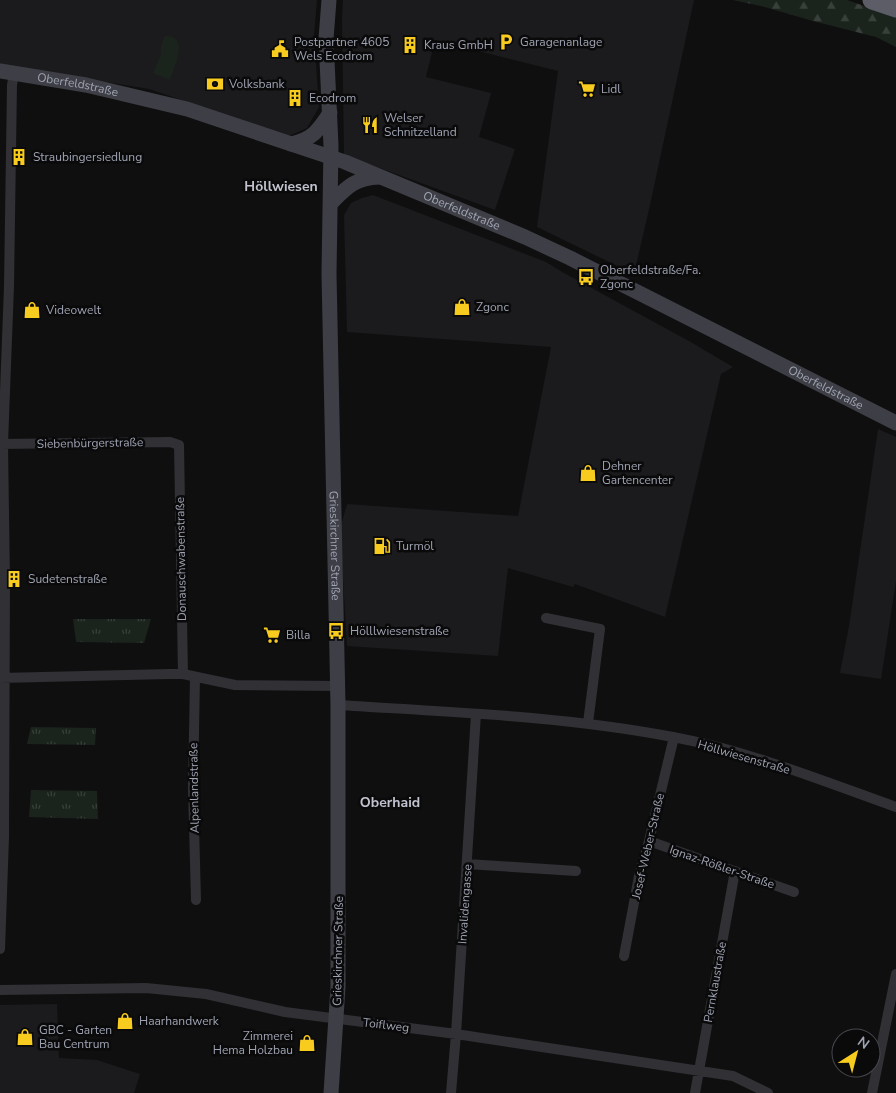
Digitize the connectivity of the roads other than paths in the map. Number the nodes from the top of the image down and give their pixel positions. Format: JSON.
{"nodes":[{"id":1,"x":329,"y":0,"type":"edge"},
{"id":2,"x":872,"y":0,"type":"edge"},
{"id":3,"x":896,"y":8,"type":"edge"},
{"id":4,"x":7,"y":72,"type":"edge"},
{"id":5,"x":330,"y":113,"type":"junction"},
{"id":6,"x":291,"y":144,"type":"junction"},
{"id":7,"x":331,"y":157,"type":"junction"},
{"id":8,"x":380,"y":177,"type":"junction"},
{"id":9,"x":331,"y":203,"type":"junction"},
{"id":10,"x":896,"y":422,"type":"edge"},
{"id":11,"x":2,"y":444,"type":"edge"},
{"id":12,"x":179,"y":445,"type":"joint"},
{"id":13,"x":546,"y":618,"type":"dead end"},
{"id":14,"x":183,"y":674,"type":"junction"},
{"id":15,"x":2,"y":677,"type":"edge"},
{"id":16,"x":194,"y":677,"type":"junction"},
{"id":17,"x":337,"y":686,"type":"junction"},
{"id":18,"x":338,"y":705,"type":"junction"},
{"id":19,"x":476,"y":714,"type":"junction"},
{"id":20,"x":588,"y":723,"type":"junction"},
{"id":21,"x":674,"y":737,"type":"junction"},
{"id":22,"x":896,"y":807,"type":"edge"},
{"id":23,"x":2,"y":837,"type":"edge"},
{"id":24,"x":649,"y":841,"type":"junction"},
{"id":25,"x":467,"y":864,"type":"junction"},
{"id":26,"x":576,"y":871,"type":"dead end"},
{"id":27,"x":735,"y":871,"type":"junction"},
{"id":28,"x":794,"y":892,"type":"dead end"},
{"id":29,"x":196,"y":900,"type":"dead end"},
{"id":30,"x":0,"y":949,"type":"edge"},
{"id":31,"x":624,"y":956,"type":"dead end"},
{"id":32,"x":896,"y":974,"type":"edge"},
{"id":33,"x":0,"y":990,"type":"edge"},
{"id":34,"x":336,"y":1019,"type":"junction"},
{"id":35,"x":456,"y":1034,"type":"junction"},
{"id":36,"x":700,"y":1070,"type":"junction"},
{"id":37,"x":332,"y":1093,"type":"edge"},
{"id":38,"x":451,"y":1093,"type":"edge"},
{"id":39,"x":695,"y":1093,"type":"edge"},
{"id":40,"x":768,"y":1093,"type":"edge"},
{"id":41,"x":872,"y":1093,"type":"edge"}],
"edges":[{"from":1,"to":5,"type":"main road","name":"Grieskirchner Straße"},
{"from":2,"to":3,"type":"highway"},
{"from":4,"to":6,"type":"main road","name":"Oberfeldstraße"},
{"from":4,"to":11,"type":"street"},
{"from":5,"to":6,"type":"main road"},
{"from":5,"to":7,"type":"main road","name":"Grieskirchner Straße"},
{"from":6,"to":7,"type":"main road","name":"Oberfeldstraße"},
{"from":7,"to":8,"type":"main road","name":"Oberfeldstraße"},
{"from":7,"to":9,"type":"main road","name":"Grieskirchner Straße"},
{"from":8,"to":9,"type":"main road"},
{"from":8,"to":10,"type":"main road","name":"Oberfeldstraße"},
{"from":9,"to":17,"type":"main road","name":"Grieskirchner Straße"},
{"from":11,"to":12,"type":"street","name":"Siebenbürgerstraße"},
{"from":11,"to":15,"type":"street"},
{"from":12,"to":14,"type":"street","name":"Donauschwabenstraße"},
{"from":13,"to":20,"type":"street"},
{"from":14,"to":15,"type":"street"},
{"from":14,"to":16,"type":"street"},
{"from":15,"to":23,"type":"street"},
{"from":16,"to":17,"type":"street"},
{"from":16,"to":29,"type":"street","name":"Alpenlandstraße"},
{"from":17,"to":18,"type":"main road","name":"Grieskirchner Straße"},
{"from":18,"to":19,"type":"street","name":"Höllwiesenstraße"},
{"from":18,"to":34,"type":"main road","name":"Grieskirchner Straße"},
{"from":19,"to":20,"type":"street","name":"Höllwiesenstraße"},
{"from":19,"to":25,"type":"street","name":"Invalidengasse"},
{"from":20,"to":21,"type":"street","name":"Höllwiesenstraße"},
{"from":21,"to":22,"type":"street","name":"Höllwiesenstraße"},
{"from":21,"to":24,"type":"street","name":"Josef-Weber-Straße"},
{"from":23,"to":30,"type":"street"},
{"from":24,"to":27,"type":"street","name":"Ignaz-Rößler-Straße"},
{"from":24,"to":31,"type":"street","name":"Josef-Weber-Straße"},
{"from":25,"to":26,"type":"street"},
{"from":25,"to":35,"type":"street","name":"Invalidengasse"},
{"from":27,"to":28,"type":"street","name":"Ignaz-Rößler-Straße"},
{"from":27,"to":36,"type":"street","name":"Pernklaustraße"},
{"from":32,"to":41,"type":"street"},
{"from":33,"to":34,"type":"street","name":"Toiflweg"},
{"from":34,"to":35,"type":"street","name":"Toiflweg"},
{"from":34,"to":37,"type":"main road","name":"Grieskirchner Straße"},
{"from":35,"to":36,"type":"street","name":"Toiflweg"},
{"from":35,"to":38,"type":"street","name":"Invalidengasse"},
{"from":36,"to":39,"type":"street","name":"Pernklaustraße"},
{"from":36,"to":40,"type":"street","name":"Toiflweg"}]}
